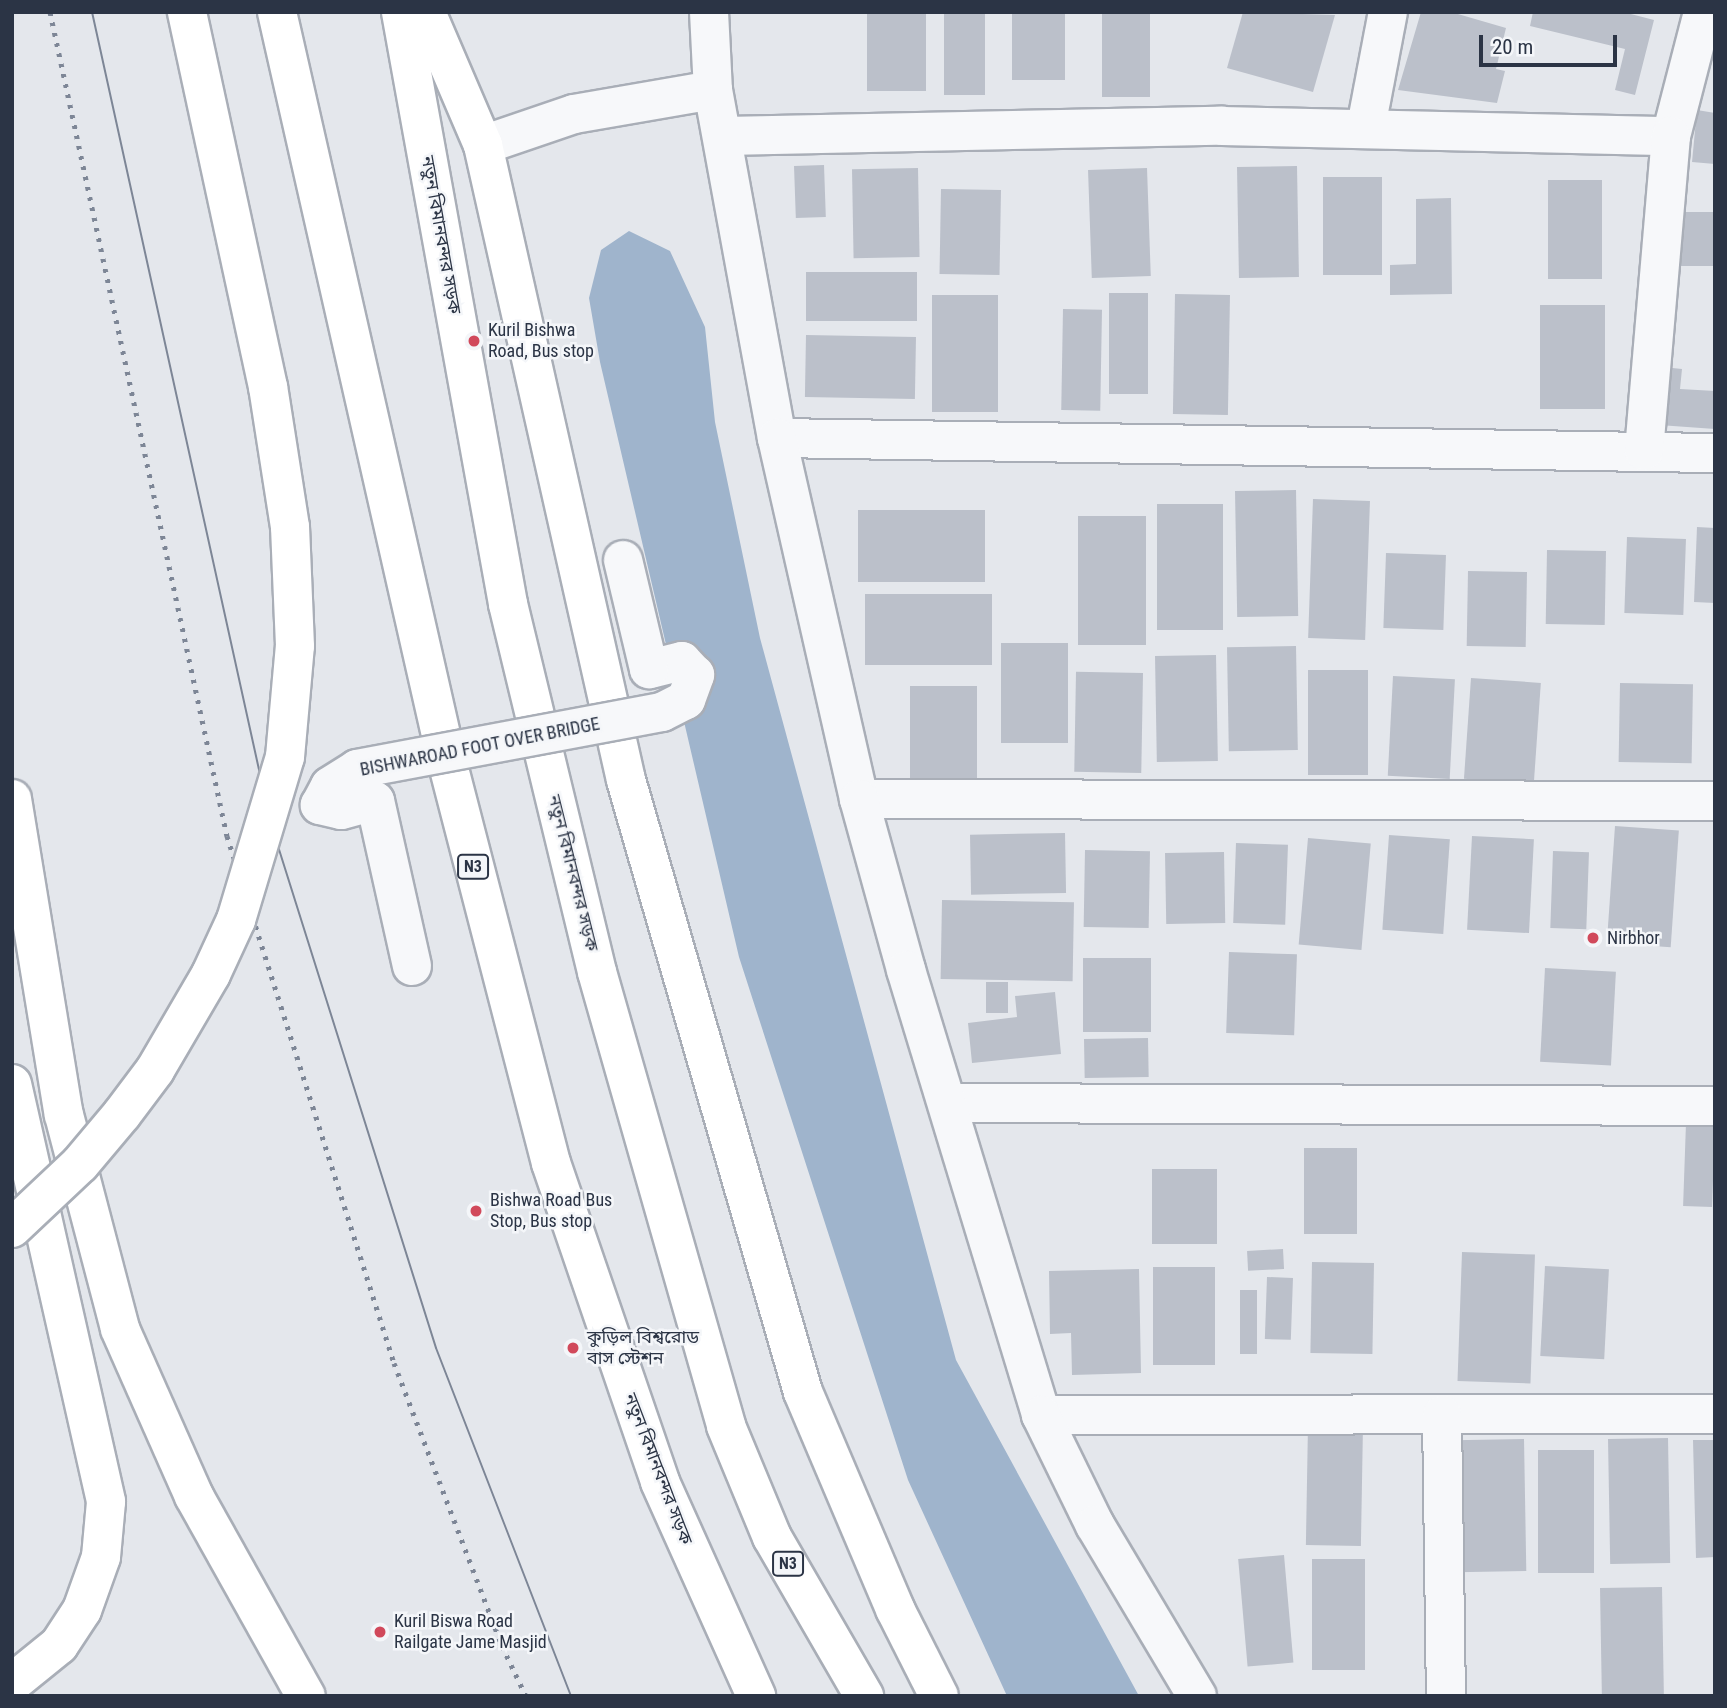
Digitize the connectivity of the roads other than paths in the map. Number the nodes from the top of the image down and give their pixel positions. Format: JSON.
{"nodes":[{"id":1,"x":187,"y":12,"type":"edge"},
{"id":2,"x":277,"y":12,"type":"edge"},
{"id":3,"x":401,"y":12,"type":"edge"},
{"id":4,"x":426,"y":12,"type":"edge"},
{"id":5,"x":709,"y":12,"type":"edge"},
{"id":6,"x":1388,"y":12,"type":"edge"},
{"id":7,"x":1703,"y":12,"type":"edge"},
{"id":8,"x":713,"y":90,"type":"junction"},
{"id":9,"x":1366,"y":127,"type":"junction"},
{"id":10,"x":725,"y":136,"type":"junction"},
{"id":11,"x":1671,"y":136,"type":"junction"},
{"id":12,"x":483,"y":145,"type":"junction"},
{"id":13,"x":777,"y":438,"type":"junction"},
{"id":14,"x":1644,"y":451,"type":"junction"},
{"id":15,"x":1715,"y":453,"type":"edge"},
{"id":16,"x":623,"y":560,"type":"dead end"},
{"id":17,"x":12,"y":799,"type":"edge"},
{"id":18,"x":859,"y":799,"type":"junction"},
{"id":19,"x":1715,"y":801,"type":"edge"},
{"id":20,"x":412,"y":966,"type":"dead end"},
{"id":21,"x":12,"y":1084,"type":"edge"},
{"id":22,"x":948,"y":1104,"type":"junction"},
{"id":23,"x":1715,"y":1106,"type":"edge"},
{"id":24,"x":12,"y":1228,"type":"edge"},
{"id":25,"x":1715,"y":1414,"type":"edge"},
{"id":26,"x":1041,"y":1415,"type":"junction"},
{"id":27,"x":1442,"y":1415,"type":"junction"},
{"id":28,"x":12,"y":1683,"type":"edge"},
{"id":29,"x":306,"y":1696,"type":"edge"},
{"id":30,"x":756,"y":1696,"type":"edge"},
{"id":31,"x":864,"y":1696,"type":"edge"},
{"id":32,"x":939,"y":1696,"type":"edge"},
{"id":33,"x":1197,"y":1696,"type":"edge"},
{"id":34,"x":1446,"y":1696,"type":"edge"}],
"edges":[{"from":1,"to":24,"type":"highway","bridge":true},
{"from":2,"to":30,"type":"highway","name":"নতুন বিমানবন্দর সড়ক","number":"N3"},
{"from":3,"to":31,"type":"highway","name":"নতুন বিমানবন্দর সড়ক","number":"N3"},
{"from":4,"to":12,"type":"highway"},
{"from":5,"to":8,"type":"street"},
{"from":6,"to":9,"type":"street"},
{"from":7,"to":11,"type":"street"},
{"from":8,"to":10,"type":"street"},
{"from":8,"to":12,"type":"street"},
{"from":9,"to":10,"type":"street"},
{"from":9,"to":11,"type":"street"},
{"from":10,"to":13,"type":"street"},
{"from":11,"to":14,"type":"street"},
{"from":12,"to":32,"type":"highway"},
{"from":13,"to":14,"type":"street"},
{"from":13,"to":18,"type":"street"},
{"from":14,"to":15,"type":"street"},
{"from":16,"to":20,"type":"street","name":"BISHWAROAD FOOT OVER BRIDGE","bridge":true},
{"from":17,"to":29,"type":"highway"},
{"from":18,"to":19,"type":"street"},
{"from":18,"to":22,"type":"street"},
{"from":21,"to":28,"type":"highway"},
{"from":22,"to":23,"type":"street"},
{"from":22,"to":26,"type":"street"},
{"from":25,"to":27,"type":"street"},
{"from":26,"to":27,"type":"street"},
{"from":26,"to":33,"type":"street"},
{"from":27,"to":34,"type":"street"}]}
